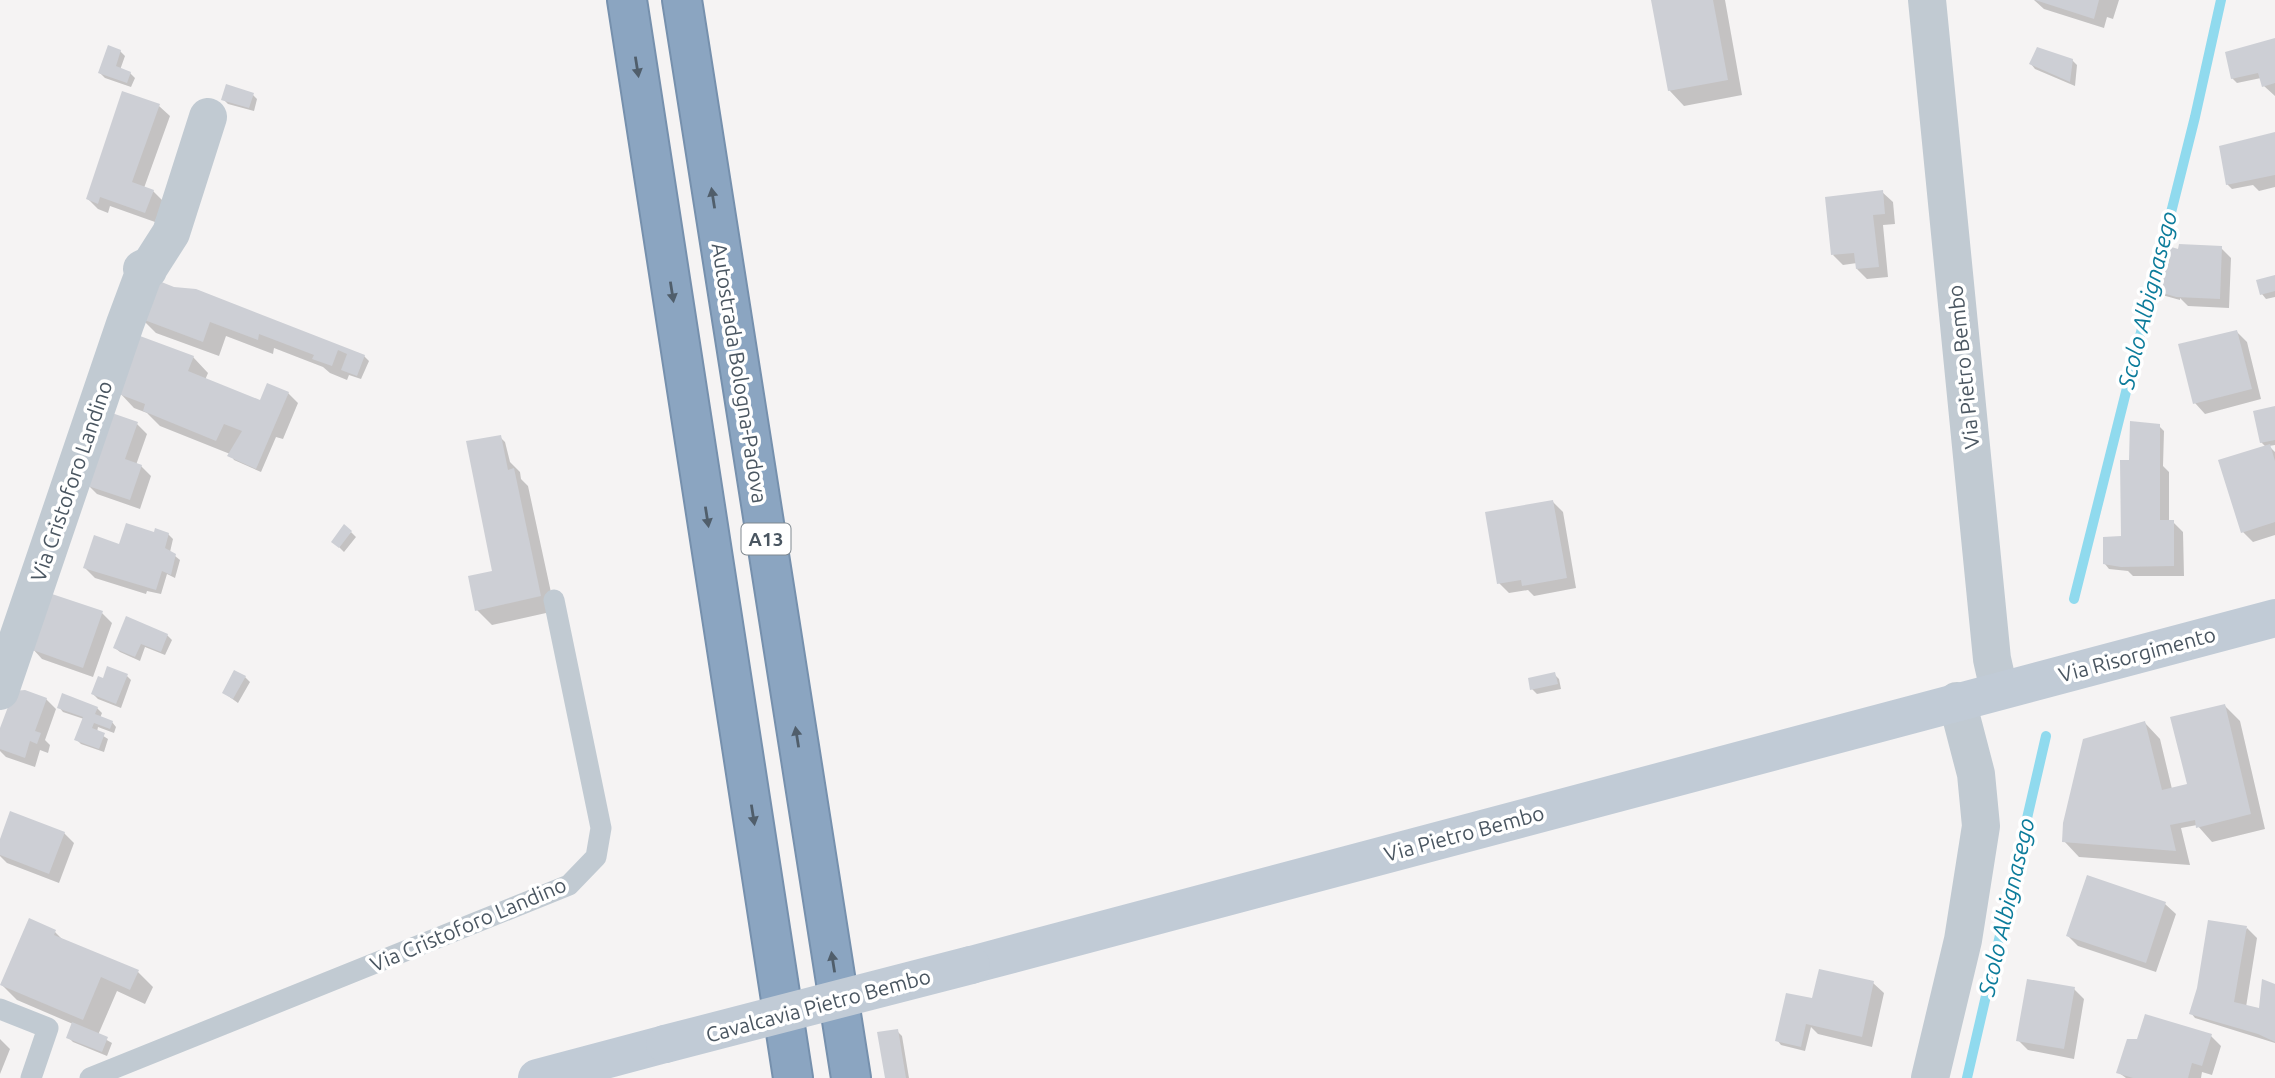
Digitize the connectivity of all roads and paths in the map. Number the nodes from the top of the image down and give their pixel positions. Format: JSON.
{"nodes":[{"id":1,"x":627,"y":0,"type":"edge"},
{"id":2,"x":682,"y":0,"type":"edge"},
{"id":3,"x":1927,"y":0,"type":"edge"},
{"id":4,"x":208,"y":117,"type":"dead end"},
{"id":5,"x":554,"y":600,"type":"dead end"},
{"id":6,"x":2275,"y":618,"type":"edge"},
{"id":7,"x":0,"y":691,"type":"edge"},
{"id":8,"x":1999,"y":691,"type":"junction"},
{"id":9,"x":1957,"y":701,"type":"junction"},
{"id":10,"x":971,"y":965,"type":"joint"},
{"id":11,"x":0,"y":1009,"type":"edge"},
{"id":12,"x":31,"y":1078,"type":"edge"},
{"id":13,"x":89,"y":1078,"type":"edge"},
{"id":14,"x":537,"y":1078,"type":"edge"},
{"id":15,"x":793,"y":1078,"type":"edge"},
{"id":16,"x":851,"y":1078,"type":"edge"},
{"id":17,"x":1930,"y":1078,"type":"edge"}],
"edges":[{"from":1,"to":15,"type":"highway","number":"A13","one_way":true},
{"from":16,"to":2,"type":"highway","name":"Autostrada Bologna-Padova","number":"A13","one_way":true},
{"from":3,"to":8,"type":"street","name":"Via Pietro Bembo"},
{"from":4,"to":7,"type":"street","name":"Via Cristoforo Landino"},
{"from":5,"to":13,"type":"lane","name":"Via Cristoforo Landino"},
{"from":6,"to":8,"type":"main road","name":"Via Risorgimento"},
{"from":8,"to":9,"type":"main road","name":"Via Pietro Bembo"},
{"from":9,"to":10,"type":"main road","name":"Via Pietro Bembo"},
{"from":9,"to":17,"type":"street"},
{"from":10,"to":14,"type":"main road","name":"Cavalcavia Pietro Bembo","bridge":true},
{"from":11,"to":12,"type":"lane"}]}
